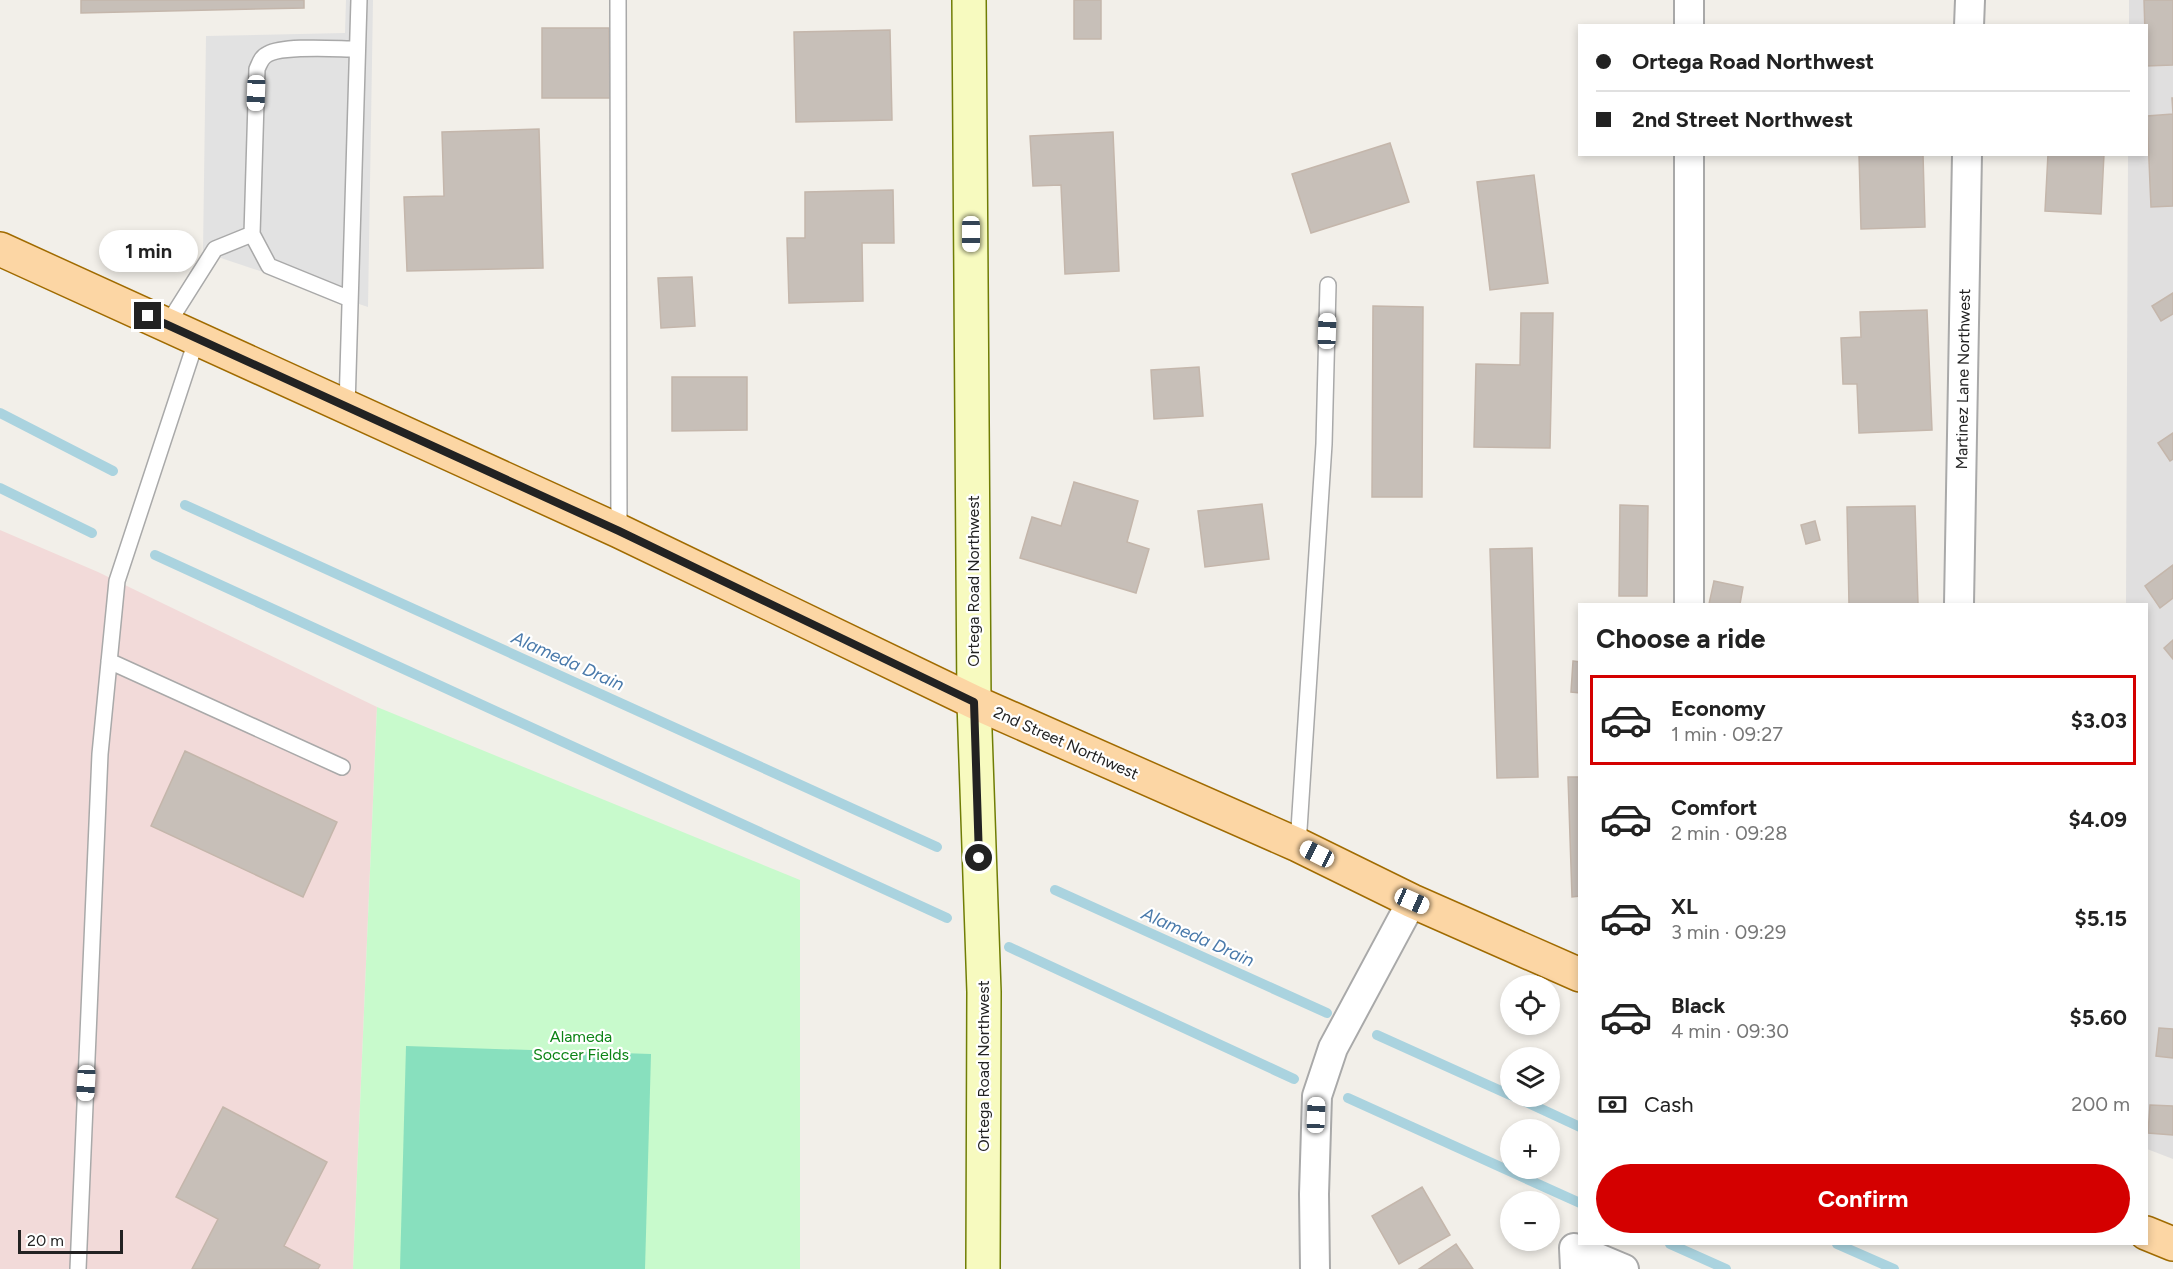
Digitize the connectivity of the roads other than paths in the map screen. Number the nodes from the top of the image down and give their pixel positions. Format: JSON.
{"nodes":[{"id":1,"x":359,"y":0,"type":"edge"},
{"id":2,"x":618,"y":0,"type":"edge"},
{"id":3,"x":969,"y":0,"type":"edge"},
{"id":4,"x":1689,"y":0,"type":"edge"},
{"id":5,"x":1970,"y":0,"type":"edge"},
{"id":6,"x":1689,"y":24,"type":"edge"},
{"id":7,"x":1969,"y":24,"type":"edge"},
{"id":8,"x":357,"y":50,"type":"junction"},
{"id":9,"x":1689,"y":156,"type":"edge"},
{"id":10,"x":1967,"y":156,"type":"edge"},
{"id":11,"x":252,"y":234,"type":"junction"},
{"id":12,"x":0,"y":249,"type":"edge"},
{"id":13,"x":1328,"y":285,"type":"dead end"},
{"id":14,"x":350,"y":299,"type":"junction"},
{"id":15,"x":167,"y":325,"type":"junction"},
{"id":16,"x":197,"y":338,"type":"junction"},
{"id":17,"x":347,"y":407,"type":"junction"},
{"id":18,"x":619,"y":531,"type":"junction"},
{"id":19,"x":1689,"y":603,"type":"edge"},
{"id":20,"x":1959,"y":603,"type":"edge"},
{"id":21,"x":109,"y":661,"type":"junction"},
{"id":22,"x":974,"y":702,"type":"junction"},
{"id":23,"x":342,"y":767,"type":"dead end"},
{"id":24,"x":1298,"y":845,"type":"junction"},
{"id":25,"x":1412,"y":901,"type":"junction"},
{"id":26,"x":1578,"y":974,"type":"edge"},
{"id":27,"x":1575,"y":1259,"type":"edge"},
{"id":28,"x":78,"y":1269,"type":"edge"},
{"id":29,"x":983,"y":1269,"type":"edge"},
{"id":30,"x":1315,"y":1269,"type":"edge"},
{"id":31,"x":1624,"y":1269,"type":"edge"}],
"edges":[{"from":1,"to":8,"type":"lane"},
{"from":2,"to":18,"type":"lane"},
{"from":3,"to":22,"type":"street","name":"Ortega Road Northwest"},
{"from":4,"to":6,"type":"street"},
{"from":5,"to":7,"type":"street"},
{"from":8,"to":11,"type":"lane"},
{"from":8,"to":14,"type":"lane"},
{"from":9,"to":19,"type":"street"},
{"from":10,"to":20,"type":"street","name":"Martinez Lane Northwest"},
{"from":11,"to":14,"type":"lane"},
{"from":11,"to":15,"type":"lane"},
{"from":12,"to":15,"type":"main road","name":"2nd Street Northwest"},
{"from":13,"to":24,"type":"lane"},
{"from":14,"to":17,"type":"lane"},
{"from":15,"to":16,"type":"main road","name":"2nd Street Northwest"},
{"from":16,"to":17,"type":"main road","name":"2nd Street Northwest"},
{"from":16,"to":21,"type":"lane"},
{"from":17,"to":18,"type":"main road","name":"2nd Street Northwest"},
{"from":18,"to":22,"type":"main road","name":"2nd Street Northwest"},
{"from":21,"to":23,"type":"lane"},
{"from":21,"to":28,"type":"lane"},
{"from":22,"to":24,"type":"main road","name":"2nd Street Northwest"},
{"from":22,"to":29,"type":"street","name":"Ortega Road Northwest"},
{"from":24,"to":25,"type":"main road","name":"2nd Street Northwest"},
{"from":25,"to":26,"type":"main road","name":"2nd Street Northwest"},
{"from":25,"to":30,"type":"street"},
{"from":27,"to":31,"type":"street"}]}
